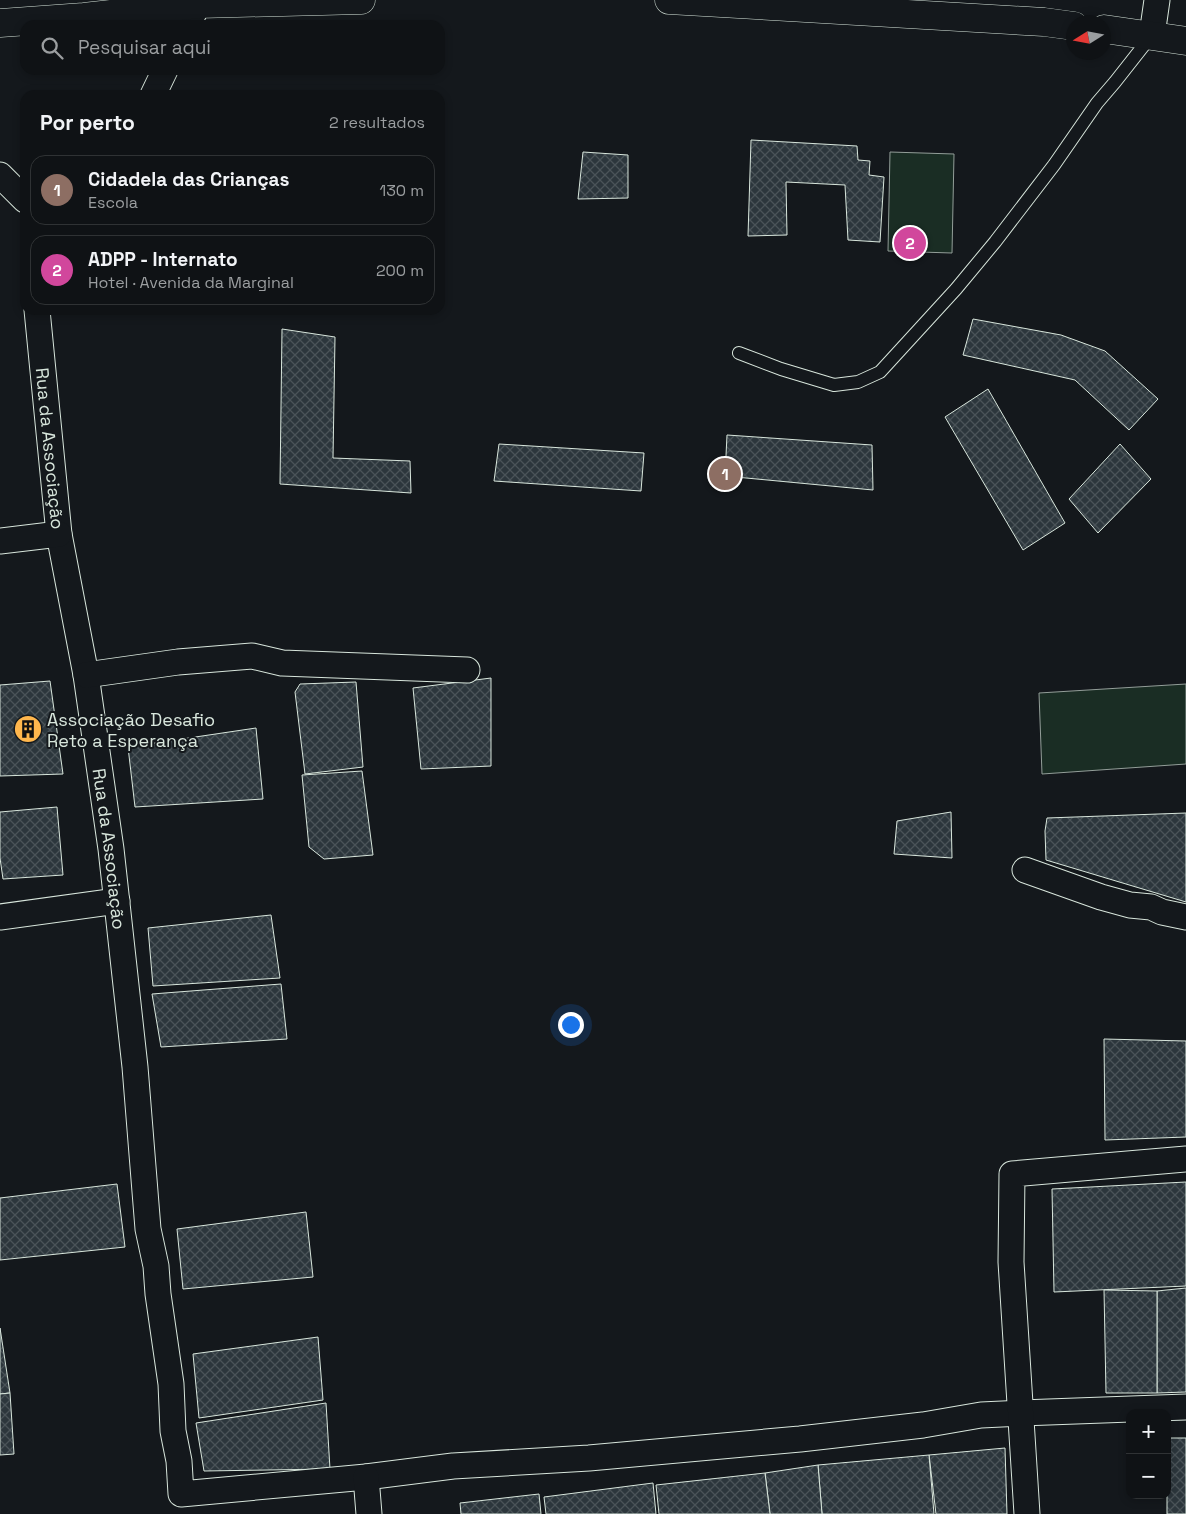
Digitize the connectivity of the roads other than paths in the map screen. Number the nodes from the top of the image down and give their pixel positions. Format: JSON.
{"nodes":[{"id":1,"x":361,"y":0,"type":"edge"},
{"id":2,"x":669,"y":0,"type":"edge"},
{"id":3,"x":1157,"y":0,"type":"edge"},
{"id":4,"x":193,"y":14,"type":"edge"},
{"id":5,"x":36,"y":20,"type":"edge"},
{"id":6,"x":20,"y":21,"type":"edge"},
{"id":7,"x":0,"y":23,"type":"edge"},
{"id":8,"x":1066,"y":25,"type":"edge"},
{"id":9,"x":1111,"y":31,"type":"edge"},
{"id":10,"x":1152,"y":35,"type":"junction"},
{"id":11,"x":1186,"y":41,"type":"edge"},
{"id":12,"x":162,"y":75,"type":"edge"},
{"id":13,"x":155,"y":90,"type":"edge"},
{"id":14,"x":0,"y":175,"type":"edge"},
{"id":15,"x":20,"y":195,"type":"edge"},
{"id":16,"x":37,"y":315,"type":"edge"},
{"id":17,"x":740,"y":354,"type":"dead end"},
{"id":18,"x":59,"y":534,"type":"junction"},
{"id":19,"x":0,"y":542,"type":"edge"},
{"id":20,"x":467,"y":670,"type":"dead end"},
{"id":21,"x":86,"y":675,"type":"junction"},
{"id":22,"x":1025,"y":870,"type":"dead end"},
{"id":23,"x":117,"y":902,"type":"junction"},
{"id":24,"x":0,"y":916,"type":"edge"},
{"id":25,"x":1186,"y":917,"type":"edge"},
{"id":26,"x":1186,"y":1159,"type":"edge"},
{"id":27,"x":1186,"y":1407,"type":"edge"},
{"id":28,"x":1021,"y":1412,"type":"junction"},
{"id":29,"x":366,"y":1477,"type":"junction"},
{"id":30,"x":182,"y":1504,"type":"edge"},
{"id":31,"x":370,"y":1514,"type":"edge"},
{"id":32,"x":1027,"y":1514,"type":"edge"}],
"edges":[{"from":1,"to":4,"type":"main road"},
{"from":2,"to":8,"type":"main road"},
{"from":3,"to":10,"type":"street"},
{"from":4,"to":5,"type":"main road"},
{"from":6,"to":7,"type":"main road"},
{"from":9,"to":10,"type":"main road"},
{"from":10,"to":11,"type":"main road"},
{"from":10,"to":17,"type":"lane"},
{"from":12,"to":13,"type":"street"},
{"from":14,"to":15,"type":"street"},
{"from":16,"to":18,"type":"street","name":"Rua da Associação"},
{"from":18,"to":19,"type":"street"},
{"from":18,"to":21,"type":"street","name":"Rua da Associação"},
{"from":20,"to":21,"type":"street"},
{"from":21,"to":23,"type":"street","name":"Rua da Associação"},
{"from":22,"to":25,"type":"street"},
{"from":23,"to":24,"type":"street"},
{"from":23,"to":30,"type":"street","name":"Rua da Associação"},
{"from":26,"to":28,"type":"street"},
{"from":27,"to":28,"type":"street"},
{"from":28,"to":29,"type":"street"},
{"from":28,"to":32,"type":"street"},
{"from":29,"to":30,"type":"street"},
{"from":29,"to":31,"type":"street"}]}
